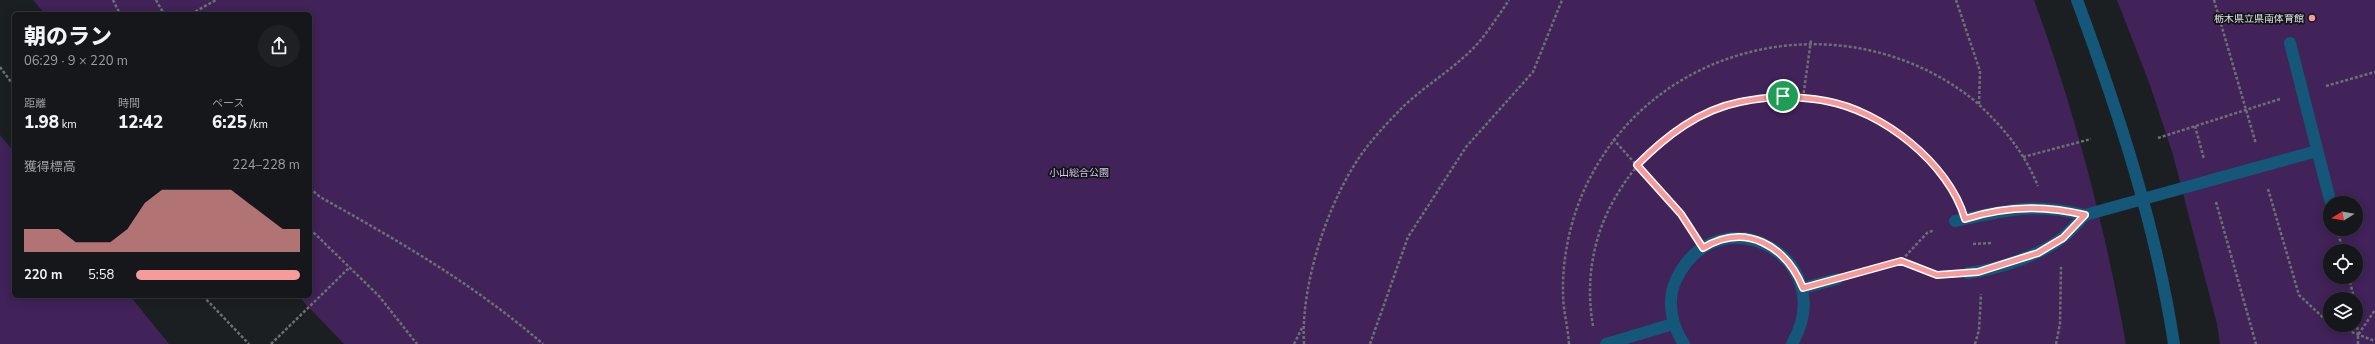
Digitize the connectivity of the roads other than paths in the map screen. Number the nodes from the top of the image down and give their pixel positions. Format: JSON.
{"nodes":[{"id":1,"x":2077,"y":0,"type":"edge"},
{"id":2,"x":2290,"y":43,"type":"dead end"},
{"id":3,"x":2318,"y":151,"type":"junction"},
{"id":4,"x":2329,"y":196,"type":"edge"},
{"id":5,"x":2085,"y":215,"type":"junction"},
{"id":6,"x":1965,"y":219,"type":"road end"},
{"id":7,"x":1978,"y":272,"type":"road end"},
{"id":8,"x":1837,"y":279,"type":"road end"},
{"id":9,"x":1803,"y":288,"type":"junction"},
{"id":10,"x":1674,"y":324,"type":"junction"},
{"id":11,"x":1606,"y":344,"type":"edge"},
{"id":12,"x":1684,"y":344,"type":"edge"},
{"id":13,"x":1792,"y":344,"type":"edge"},
{"id":14,"x":2174,"y":344,"type":"edge"}],
"edges":[{"from":1,"to":14,"type":"street"},
{"from":2,"to":3,"type":"street"},
{"from":3,"to":4,"type":"street"},
{"from":3,"to":5,"type":"street"},
{"from":5,"to":6,"type":"street"},
{"from":5,"to":7,"type":"street"},
{"from":8,"to":9,"type":"street"},
{"from":9,"to":10,"type":"street"},
{"from":9,"to":13,"type":"street"},
{"from":10,"to":11,"type":"street"},
{"from":10,"to":12,"type":"street"}]}
